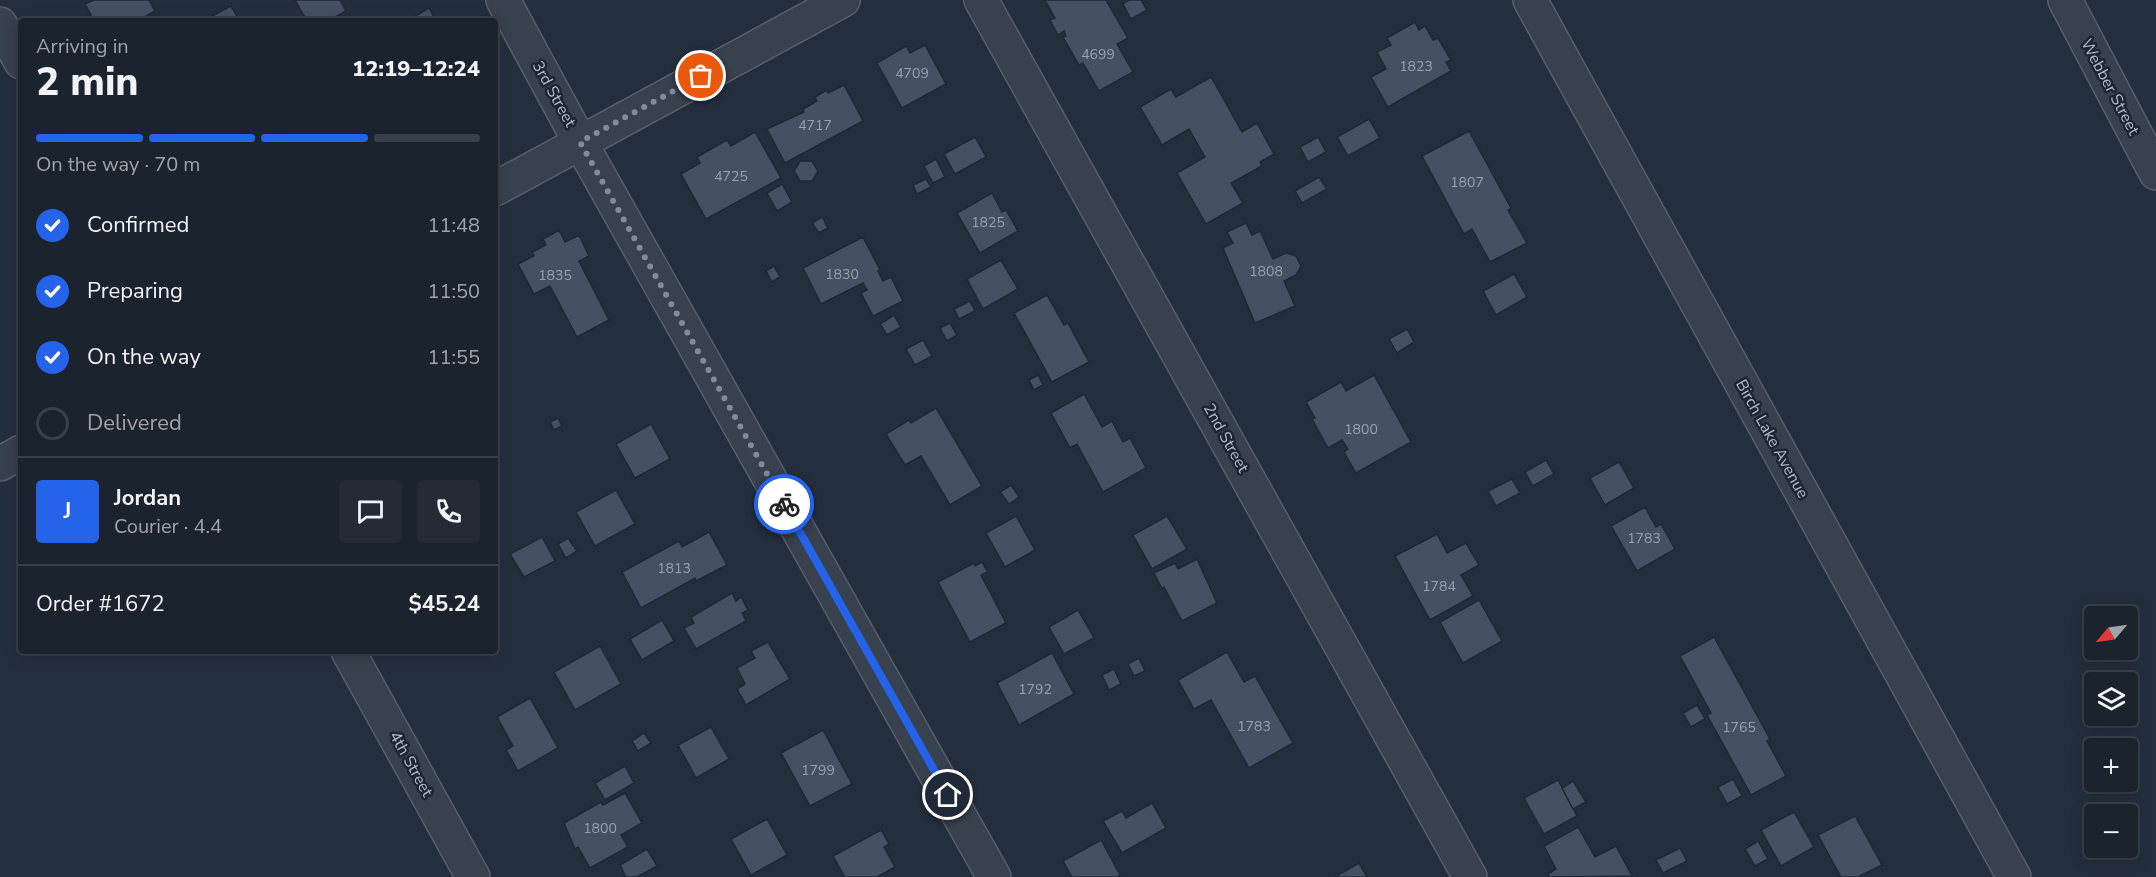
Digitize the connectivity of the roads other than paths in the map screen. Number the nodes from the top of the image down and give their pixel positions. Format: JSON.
{"nodes":[{"id":1,"x":503,"y":0,"type":"edge"},
{"id":2,"x":843,"y":0,"type":"edge"},
{"id":3,"x":981,"y":0,"type":"edge"},
{"id":4,"x":1530,"y":0,"type":"edge"},
{"id":5,"x":2065,"y":0,"type":"edge"},
{"id":6,"x":0,"y":24,"type":"edge"},
{"id":7,"x":18,"y":57,"type":"edge"},
{"id":8,"x":580,"y":142,"type":"junction"},
{"id":9,"x":2156,"y":173,"type":"edge"},
{"id":10,"x":498,"y":187,"type":"edge"},
{"id":11,"x":18,"y":454,"type":"edge"},
{"id":12,"x":0,"y":464,"type":"edge"},
{"id":13,"x":350,"y":654,"type":"edge"},
{"id":14,"x":473,"y":877,"type":"edge"},
{"id":15,"x":994,"y":877,"type":"edge"},
{"id":16,"x":1470,"y":877,"type":"edge"},
{"id":17,"x":2014,"y":877,"type":"edge"}],
"edges":[{"from":1,"to":8,"type":"street","name":"3rd Street"},
{"from":2,"to":8,"type":"street"},
{"from":3,"to":16,"type":"street","name":"2nd Street"},
{"from":4,"to":17,"type":"street","name":"Birch Lake Avenue"},
{"from":5,"to":9,"type":"street","name":"Webber Street"},
{"from":6,"to":7,"type":"street"},
{"from":8,"to":10,"type":"street"},
{"from":8,"to":15,"type":"street","name":"3rd Street"},
{"from":11,"to":12,"type":"street"},
{"from":13,"to":14,"type":"street","name":"4th Street"}]}
